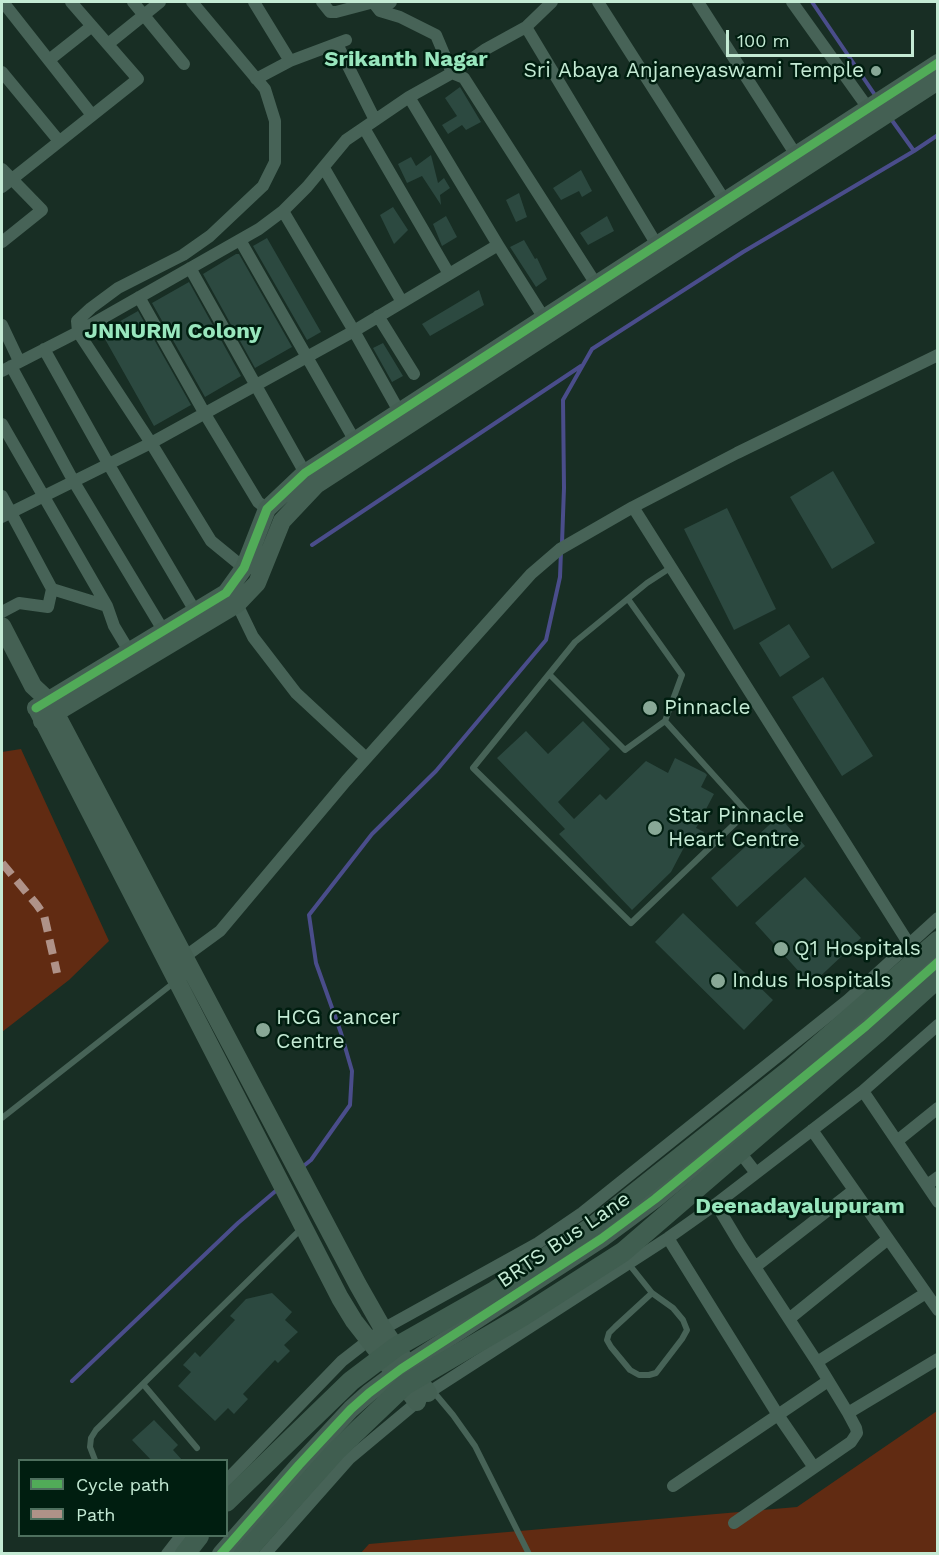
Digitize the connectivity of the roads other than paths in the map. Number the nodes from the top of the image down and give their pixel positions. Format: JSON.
{"nodes":[{"id":1,"x":3,"y":2,"type":"edge"},
{"id":2,"x":71,"y":2,"type":"edge"},
{"id":3,"x":133,"y":2,"type":"edge"},
{"id":4,"x":160,"y":2,"type":"edge"},
{"id":5,"x":192,"y":2,"type":"edge"},
{"id":6,"x":254,"y":2,"type":"edge"},
{"id":7,"x":322,"y":2,"type":"edge"},
{"id":8,"x":392,"y":2,"type":"edge"},
{"id":9,"x":552,"y":2,"type":"edge"},
{"id":10,"x":598,"y":2,"type":"edge"},
{"id":11,"x":698,"y":2,"type":"edge"},
{"id":12,"x":792,"y":2,"type":"edge"},
{"id":13,"x":376,"y":5,"type":"edge"},
{"id":14,"x":144,"y":14,"type":"junction"},
{"id":15,"x":92,"y":26,"type":"junction"},
{"id":16,"x":526,"y":27,"type":"junction"},
{"id":17,"x":108,"y":44,"type":"junction"},
{"id":18,"x":49,"y":60,"type":"junction"},
{"id":19,"x":290,"y":61,"type":"junction"},
{"id":20,"x":938,"y":63,"type":"edge"},
{"id":21,"x":184,"y":64,"type":"dead end"},
{"id":22,"x":2,"y":72,"type":"edge"},
{"id":23,"x":452,"y":73,"type":"junction"},
{"id":24,"x":256,"y":79,"type":"junction"},
{"id":25,"x":938,"y":81,"type":"edge"},
{"id":26,"x":905,"y":93,"type":"junction"},
{"id":27,"x":409,"y":97,"type":"junction"},
{"id":28,"x":872,"y":114,"type":"junction"},
{"id":29,"x":92,"y":115,"type":"junction"},
{"id":30,"x":370,"y":124,"type":"junction"},
{"id":31,"x":59,"y":141,"type":"junction"},
{"id":32,"x":801,"y":161,"type":"junction"},
{"id":33,"x":324,"y":168,"type":"junction"},
{"id":34,"x":2,"y":169,"type":"edge"},
{"id":35,"x":6,"y":183,"type":"edge"},
{"id":36,"x":725,"y":201,"type":"junction"},
{"id":37,"x":283,"y":211,"type":"junction"},
{"id":38,"x":240,"y":240,"type":"junction"},
{"id":39,"x":2,"y":242,"type":"edge"},
{"id":40,"x":657,"y":244,"type":"junction"},
{"id":41,"x":498,"y":245,"type":"junction"},
{"id":42,"x":190,"y":268,"type":"junction"},
{"id":43,"x":449,"y":274,"type":"junction"},
{"id":44,"x":596,"y":284,"type":"junction"},
{"id":45,"x":139,"y":297,"type":"junction"},
{"id":46,"x":402,"y":302,"type":"junction"},
{"id":47,"x":378,"y":316,"type":"junction"},
{"id":48,"x":544,"y":318,"type":"junction"},
{"id":49,"x":2,"y":325,"type":"edge"},
{"id":50,"x":354,"y":330,"type":"junction"},
{"id":51,"x":78,"y":332,"type":"junction"},
{"id":52,"x":44,"y":349,"type":"junction"},
{"id":53,"x":938,"y":355,"type":"edge"},
{"id":54,"x":306,"y":357,"type":"junction"},
{"id":55,"x":11,"y":366,"type":"edge"},
{"id":56,"x":414,"y":374,"type":"dead end"},
{"id":57,"x":255,"y":386,"type":"junction"},
{"id":58,"x":205,"y":414,"type":"junction"},
{"id":59,"x":403,"y":419,"type":"junction"},
{"id":60,"x":2,"y":424,"type":"edge"},
{"id":61,"x":355,"y":441,"type":"junction"},
{"id":62,"x":151,"y":443,"type":"junction"},
{"id":63,"x":109,"y":465,"type":"junction"},
{"id":64,"x":305,"y":473,"type":"junction"},
{"id":65,"x":74,"y":482,"type":"junction"},
{"id":66,"x":2,"y":496,"type":"edge"},
{"id":67,"x":43,"y":497,"type":"junction"},
{"id":68,"x":633,"y":507,"type":"junction"},
{"id":69,"x":267,"y":509,"type":"junction"},
{"id":70,"x":6,"y":515,"type":"edge"},
{"id":71,"x":244,"y":568,"type":"junction"},
{"id":72,"x":670,"y":568,"type":"junction"},
{"id":73,"x":52,"y":589,"type":"junction"},
{"id":74,"x":628,"y":599,"type":"junction"},
{"id":75,"x":237,"y":604,"type":"junction"},
{"id":76,"x":107,"y":606,"type":"junction"},
{"id":77,"x":195,"y":611,"type":"junction"},
{"id":78,"x":2,"y":612,"type":"edge"},
{"id":79,"x":2,"y":626,"type":"edge"},
{"id":80,"x":163,"y":630,"type":"junction"},
{"id":81,"x":129,"y":651,"type":"junction"},
{"id":82,"x":549,"y":674,"type":"junction"},
{"id":83,"x":45,"y":711,"type":"junction"},
{"id":84,"x":665,"y":721,"type":"junction"},
{"id":85,"x":366,"y":758,"type":"junction"},
{"id":86,"x":938,"y":918,"type":"edge"},
{"id":87,"x":938,"y":941,"type":"edge"},
{"id":88,"x":909,"y":944,"type":"junction"},
{"id":89,"x":938,"y":963,"type":"edge"},
{"id":90,"x":177,"y":968,"type":"junction"},
{"id":91,"x":938,"y":978,"type":"edge"},
{"id":92,"x":938,"y":1025,"type":"edge"},
{"id":93,"x":863,"y":1091,"type":"junction"},
{"id":94,"x":938,"y":1108,"type":"edge"},
{"id":95,"x":2,"y":1118,"type":"edge"},
{"id":96,"x":812,"y":1130,"type":"junction"},
{"id":97,"x":897,"y":1141,"type":"junction"},
{"id":98,"x":739,"y":1151,"type":"junction"},
{"id":99,"x":756,"y":1173,"type":"junction"},
{"id":100,"x":938,"y":1177,"type":"edge"},
{"id":101,"x":927,"y":1185,"type":"junction"},
{"id":102,"x":854,"y":1190,"type":"junction"},
{"id":103,"x":938,"y":1203,"type":"edge"},
{"id":104,"x":716,"y":1204,"type":"junction"},
{"id":105,"x":304,"y":1226,"type":"junction"},
{"id":106,"x":668,"y":1239,"type":"junction"},
{"id":107,"x":888,"y":1239,"type":"junction"},
{"id":108,"x":628,"y":1263,"type":"junction"},
{"id":109,"x":755,"y":1266,"type":"junction"},
{"id":110,"x":652,"y":1293,"type":"junction"},
{"id":111,"x":926,"y":1293,"type":"junction"},
{"id":112,"x":938,"y":1310,"type":"edge"},
{"id":113,"x":789,"y":1319,"type":"junction"},
{"id":114,"x":376,"y":1334,"type":"junction"},
{"id":115,"x":389,"y":1352,"type":"junction"},
{"id":116,"x":938,"y":1359,"type":"edge"},
{"id":117,"x":817,"y":1362,"type":"junction"},
{"id":118,"x":828,"y":1381,"type":"junction"},
{"id":119,"x":143,"y":1384,"type":"junction"},
{"id":120,"x":415,"y":1384,"type":"junction"},
{"id":121,"x":848,"y":1413,"type":"junction"},
{"id":122,"x":778,"y":1415,"type":"junction"},
{"id":123,"x":197,"y":1448,"type":"dead end"},
{"id":124,"x":94,"y":1459,"type":"edge"},
{"id":125,"x":813,"y":1466,"type":"junction"},
{"id":126,"x":228,"y":1479,"type":"edge"},
{"id":127,"x":673,"y":1486,"type":"dead end"},
{"id":128,"x":228,"y":1500,"type":"edge"},
{"id":129,"x":734,"y":1523,"type":"dead end"},
{"id":130,"x":181,"y":1537,"type":"edge"},
{"id":131,"x":199,"y":1537,"type":"edge"},
{"id":132,"x":167,"y":1554,"type":"edge"},
{"id":133,"x":185,"y":1554,"type":"edge"},
{"id":134,"x":221,"y":1554,"type":"edge"},
{"id":135,"x":244,"y":1554,"type":"edge"},
{"id":136,"x":266,"y":1554,"type":"edge"},
{"id":137,"x":529,"y":1554,"type":"edge"}],
"edges":[{"from":1,"to":18,"type":"street"},
{"from":2,"to":15,"type":"street"},
{"from":3,"to":14,"type":"street"},
{"from":4,"to":14,"type":"street"},
{"from":5,"to":24,"type":"street"},
{"from":6,"to":19,"type":"street"},
{"from":7,"to":13,"type":"street"},
{"from":8,"to":13,"type":"street"},
{"from":9,"to":16,"type":"street"},
{"from":10,"to":36,"type":"street"},
{"from":11,"to":32,"type":"street"},
{"from":12,"to":28,"type":"street"},
{"from":13,"to":23,"type":"street"},
{"from":14,"to":17,"type":"street"},
{"from":14,"to":21,"type":"street"},
{"from":15,"to":17,"type":"street"},
{"from":15,"to":18,"type":"street"},
{"from":16,"to":23,"type":"street"},
{"from":16,"to":40,"type":"street"},
{"from":17,"to":29,"type":"street"},
{"from":18,"to":29,"type":"street"},
{"from":19,"to":24,"type":"street"},
{"from":19,"to":30,"type":"street"},
{"from":20,"to":26,"type":"street"},
{"from":22,"to":31,"type":"street"},
{"from":23,"to":27,"type":"street"},
{"from":23,"to":44,"type":"street"},
{"from":24,"to":51,"type":"street"},
{"from":25,"to":26,"type":"street"},
{"from":26,"to":28,"type":"street"},
{"from":27,"to":30,"type":"street"},
{"from":27,"to":41,"type":"street"},
{"from":28,"to":32,"type":"street"},
{"from":29,"to":31,"type":"street"},
{"from":30,"to":33,"type":"street"},
{"from":30,"to":43,"type":"street"},
{"from":31,"to":35,"type":"street"},
{"from":32,"to":36,"type":"street"},
{"from":32,"to":59,"type":"street"},
{"from":33,"to":37,"type":"street"},
{"from":33,"to":46,"type":"street"},
{"from":34,"to":35,"type":"street"},
{"from":35,"to":39,"type":"street"},
{"from":36,"to":40,"type":"street"},
{"from":37,"to":38,"type":"street"},
{"from":37,"to":50,"type":"street"},
{"from":38,"to":42,"type":"street"},
{"from":38,"to":54,"type":"street"},
{"from":40,"to":44,"type":"street"},
{"from":41,"to":43,"type":"street"},
{"from":41,"to":48,"type":"street"},
{"from":42,"to":45,"type":"street"},
{"from":42,"to":57,"type":"street"},
{"from":43,"to":46,"type":"street"},
{"from":44,"to":48,"type":"street"},
{"from":45,"to":51,"type":"street"},
{"from":45,"to":58,"type":"street"},
{"from":46,"to":47,"type":"street"},
{"from":47,"to":50,"type":"street"},
{"from":47,"to":56,"type":"street"},
{"from":48,"to":59,"type":"street"},
{"from":49,"to":55,"type":"street"},
{"from":50,"to":54,"type":"street"},
{"from":50,"to":59,"type":"street"},
{"from":51,"to":52,"type":"street"},
{"from":51,"to":62,"type":"street"},
{"from":52,"to":55,"type":"street"},
{"from":52,"to":63,"type":"street"},
{"from":53,"to":68,"type":"street"},
{"from":54,"to":57,"type":"street"},
{"from":54,"to":61,"type":"street"},
{"from":55,"to":65,"type":"street"},
{"from":57,"to":58,"type":"street"},
{"from":57,"to":64,"type":"street"},
{"from":58,"to":62,"type":"street"},
{"from":58,"to":69,"type":"street"},
{"from":59,"to":61,"type":"street"},
{"from":59,"to":75,"type":"street"},
{"from":60,"to":67,"type":"street"},
{"from":61,"to":64,"type":"street"},
{"from":62,"to":63,"type":"street"},
{"from":62,"to":71,"type":"street"},
{"from":63,"to":65,"type":"street"},
{"from":63,"to":77,"type":"street"},
{"from":64,"to":69,"type":"street"},
{"from":65,"to":67,"type":"street"},
{"from":65,"to":80,"type":"street"},
{"from":66,"to":70,"type":"street"},
{"from":67,"to":70,"type":"street"},
{"from":67,"to":76,"type":"street"},
{"from":68,"to":72,"type":"street"},
{"from":68,"to":85,"type":"street"},
{"from":69,"to":71,"type":"street"},
{"from":70,"to":73,"type":"street"},
{"from":71,"to":77,"type":"street"},
{"from":72,"to":74,"type":"lane"},
{"from":72,"to":88,"type":"street"},
{"from":73,"to":76,"type":"street"},
{"from":73,"to":78,"type":"street"},
{"from":74,"to":82,"type":"lane"},
{"from":74,"to":84,"type":"lane"},
{"from":75,"to":83,"type":"street"},
{"from":75,"to":85,"type":"street"},
{"from":76,"to":81,"type":"street"},
{"from":77,"to":80,"type":"street"},
{"from":79,"to":83,"type":"street"},
{"from":80,"to":81,"type":"street"},
{"from":81,"to":83,"type":"street"},
{"from":82,"to":84,"type":"lane"},
{"from":82,"to":84,"type":"lane"},
{"from":83,"to":90,"type":"street"},
{"from":85,"to":90,"type":"street"},
{"from":86,"to":88,"type":"street"},
{"from":87,"to":115,"type":"main road"},
{"from":88,"to":114,"type":"street"},
{"from":89,"to":120,"type":"street","name":"BRTS Bus Lane"},
{"from":90,"to":95,"type":"lane"},
{"from":90,"to":105,"type":"street"},
{"from":90,"to":114,"type":"street"},
{"from":91,"to":98,"type":"main road"},
{"from":92,"to":93,"type":"street"},
{"from":93,"to":96,"type":"street"},
{"from":93,"to":97,"type":"street"},
{"from":94,"to":97,"type":"street"},
{"from":96,"to":99,"type":"street"},
{"from":96,"to":102,"type":"street"},
{"from":97,"to":101,"type":"street"},
{"from":98,"to":99,"type":"street"},
{"from":98,"to":120,"type":"main road"},
{"from":99,"to":104,"type":"street"},
{"from":100,"to":101,"type":"street"},
{"from":101,"to":103,"type":"street"},
{"from":102,"to":107,"type":"street"},
{"from":102,"to":109,"type":"street"},
{"from":104,"to":106,"type":"street"},
{"from":104,"to":109,"type":"street"},
{"from":105,"to":114,"type":"street"},
{"from":105,"to":119,"type":"lane"},
{"from":106,"to":108,"type":"street"},
{"from":106,"to":122,"type":"street"},
{"from":107,"to":111,"type":"street"},
{"from":107,"to":113,"type":"street"},
{"from":108,"to":110,"type":"lane"},
{"from":108,"to":120,"type":"street"},
{"from":109,"to":113,"type":"street"},
{"from":110,"to":110,"type":"lane"},
{"from":111,"to":112,"type":"street"},
{"from":111,"to":117,"type":"street"},
{"from":113,"to":117,"type":"street"},
{"from":114,"to":115,"type":"street"},
{"from":114,"to":126,"type":"street"},
{"from":115,"to":120,"type":"street"},
{"from":115,"to":128,"type":"main road"},
{"from":116,"to":121,"type":"street"},
{"from":117,"to":118,"type":"street"},
{"from":118,"to":121,"type":"street"},
{"from":118,"to":122,"type":"street"},
{"from":119,"to":123,"type":"lane"},
{"from":119,"to":124,"type":"lane"},
{"from":120,"to":134,"type":"street","name":"BRTS Bus Lane"},
{"from":120,"to":135,"type":"main road"},
{"from":120,"to":136,"type":"street"},
{"from":120,"to":137,"type":"lane"},
{"from":121,"to":125,"type":"street"},
{"from":122,"to":125,"type":"street"},
{"from":122,"to":127,"type":"street"},
{"from":125,"to":129,"type":"street"},
{"from":130,"to":132,"type":"street"},
{"from":131,"to":133,"type":"main road"}]}
